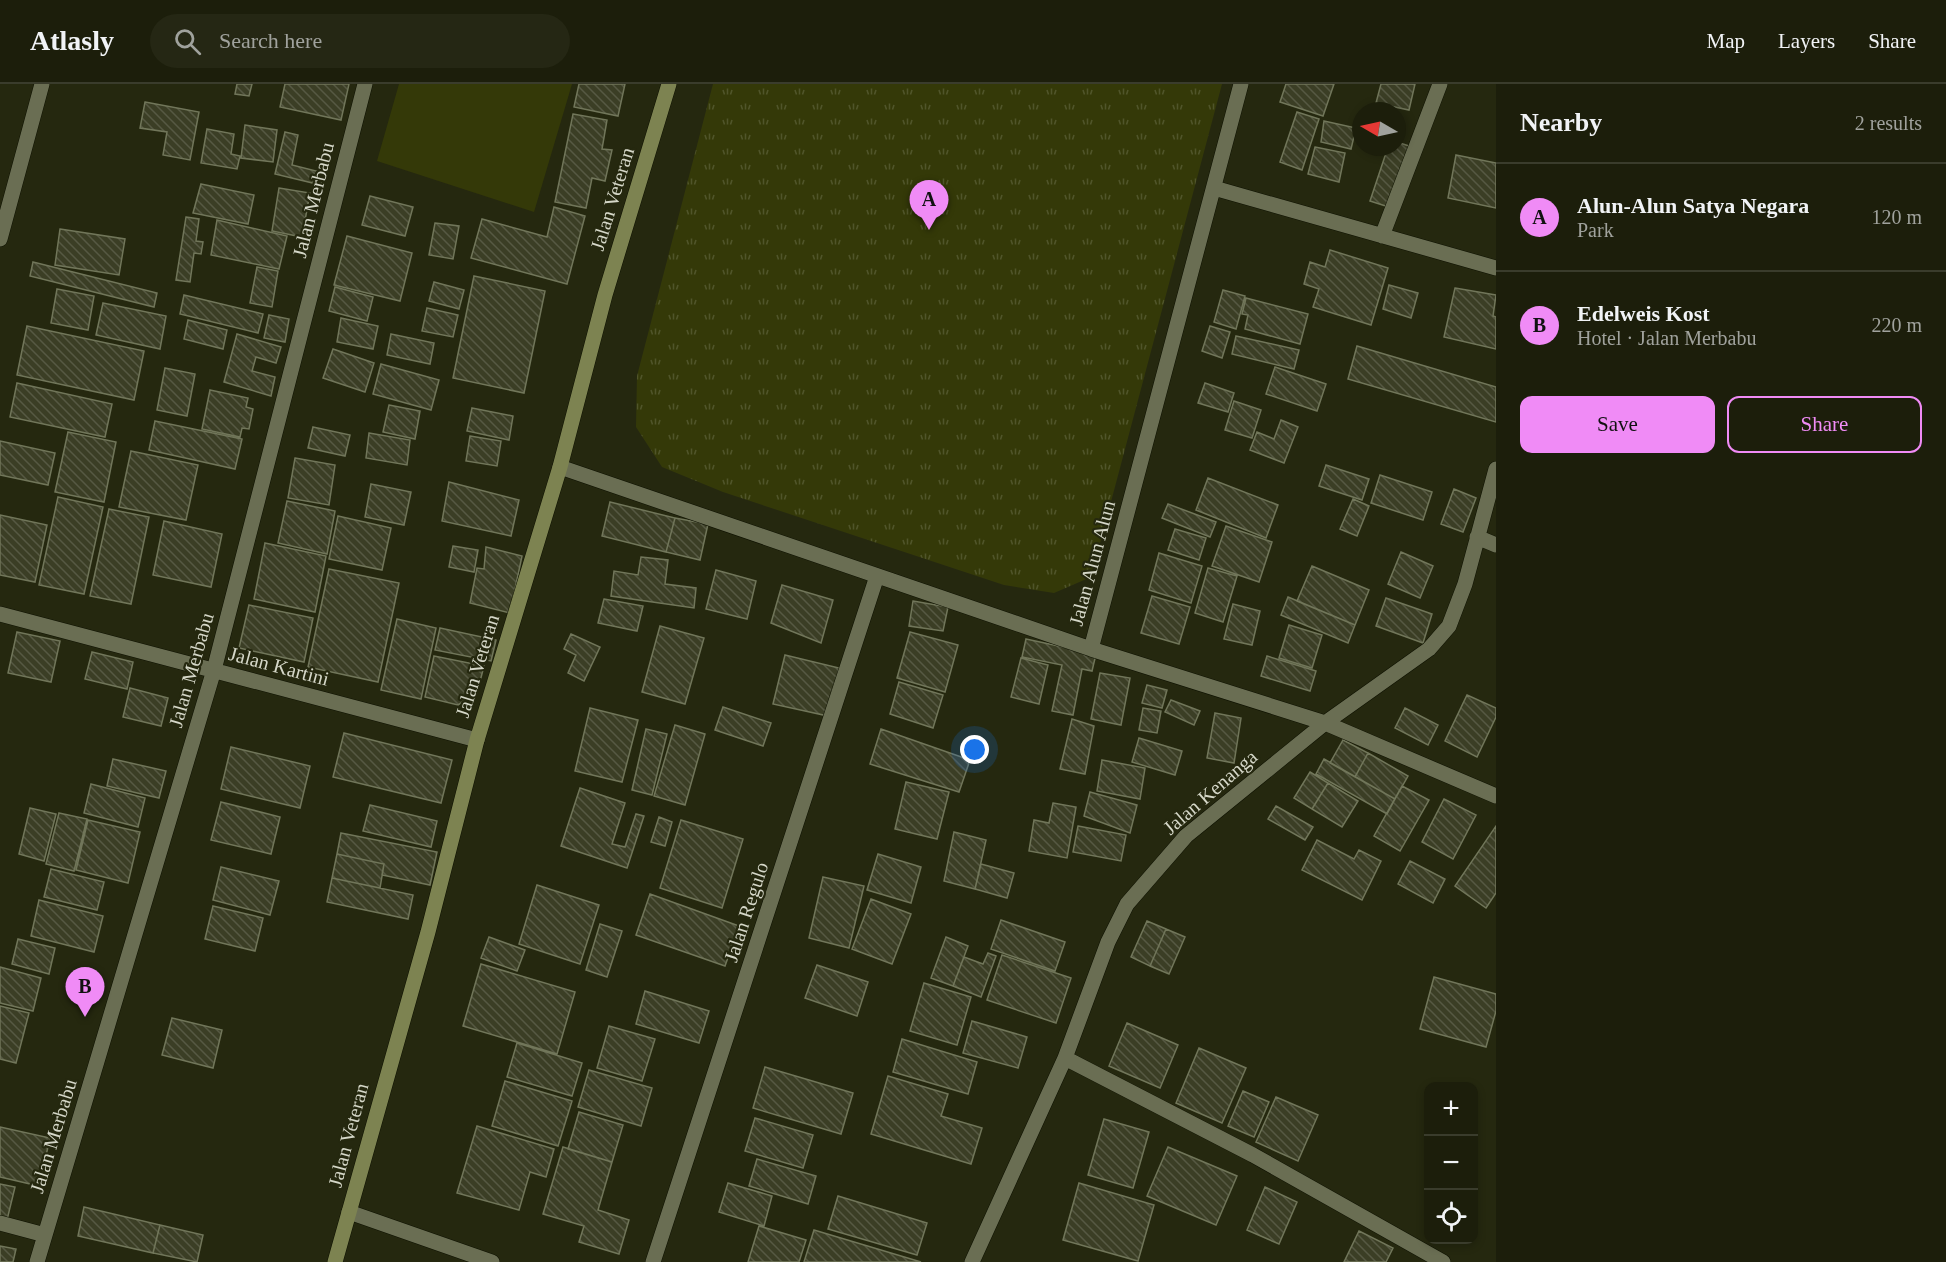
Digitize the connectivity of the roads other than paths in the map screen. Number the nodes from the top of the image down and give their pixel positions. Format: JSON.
{"nodes":[{"id":1,"x":42,"y":84,"type":"edge"},
{"id":2,"x":365,"y":84,"type":"edge"},
{"id":3,"x":669,"y":84,"type":"edge"},
{"id":4,"x":1241,"y":84,"type":"edge"},
{"id":5,"x":1440,"y":84,"type":"edge"},
{"id":6,"x":1214,"y":188,"type":"junction"},
{"id":7,"x":1382,"y":236,"type":"junction"},
{"id":8,"x":0,"y":239,"type":"edge"},
{"id":9,"x":1496,"y":268,"type":"edge"},
{"id":10,"x":560,"y":467,"type":"junction"},
{"id":11,"x":1496,"y":469,"type":"edge"},
{"id":12,"x":1477,"y":537,"type":"junction"},
{"id":13,"x":1496,"y":545,"type":"edge"},
{"id":14,"x":877,"y":576,"type":"junction"},
{"id":15,"x":0,"y":614,"type":"edge"},
{"id":16,"x":1091,"y":649,"type":"junction"},
{"id":17,"x":214,"y":670,"type":"junction"},
{"id":18,"x":1325,"y":723,"type":"junction"},
{"id":19,"x":477,"y":740,"type":"junction"},
{"id":20,"x":1496,"y":796,"type":"edge"},
{"id":21,"x":1065,"y":1058,"type":"junction"},
{"id":22,"x":349,"y":1212,"type":"junction"},
{"id":23,"x":0,"y":1223,"type":"edge"},
{"id":24,"x":45,"y":1235,"type":"junction"},
{"id":25,"x":37,"y":1262,"type":"edge"},
{"id":26,"x":335,"y":1262,"type":"edge"},
{"id":27,"x":492,"y":1262,"type":"edge"},
{"id":28,"x":653,"y":1262,"type":"edge"},
{"id":29,"x":972,"y":1262,"type":"edge"},
{"id":30,"x":1443,"y":1262,"type":"edge"}],
"edges":[{"from":1,"to":8,"type":"street"},
{"from":2,"to":17,"type":"street","name":"Jalan Merbabu"},
{"from":3,"to":10,"type":"main road","name":"Jalan Veteran"},
{"from":4,"to":6,"type":"street","name":"Jalan Alun Alun"},
{"from":5,"to":7,"type":"street"},
{"from":6,"to":7,"type":"street"},
{"from":6,"to":16,"type":"street","name":"Jalan Alun Alun"},
{"from":7,"to":9,"type":"street"},
{"from":10,"to":14,"type":"street","name":"Jalan Alun Alun"},
{"from":10,"to":19,"type":"main road","name":"Jalan Veteran"},
{"from":11,"to":12,"type":"street","name":"Jalan Kenanga"},
{"from":12,"to":13,"type":"street"},
{"from":12,"to":18,"type":"street","name":"Jalan Kenanga"},
{"from":14,"to":16,"type":"street","name":"Jalan Alun Alun"},
{"from":14,"to":28,"type":"street","name":"Jalan Regulo"},
{"from":15,"to":17,"type":"street","name":"Jalan Kartini"},
{"from":16,"to":18,"type":"street"},
{"from":17,"to":19,"type":"street","name":"Jalan Kartini"},
{"from":17,"to":24,"type":"street","name":"Jalan Merbabu"},
{"from":18,"to":20,"type":"street"},
{"from":18,"to":21,"type":"street","name":"Jalan Kenanga"},
{"from":19,"to":22,"type":"main road","name":"Jalan Veteran"},
{"from":21,"to":29,"type":"street","name":"Jalan Kenanga"},
{"from":21,"to":30,"type":"street"},
{"from":22,"to":26,"type":"main road","name":"Jalan Veteran"},
{"from":22,"to":27,"type":"street"},
{"from":23,"to":24,"type":"street"},
{"from":24,"to":25,"type":"street","name":"Jalan Merbabu"}]}
